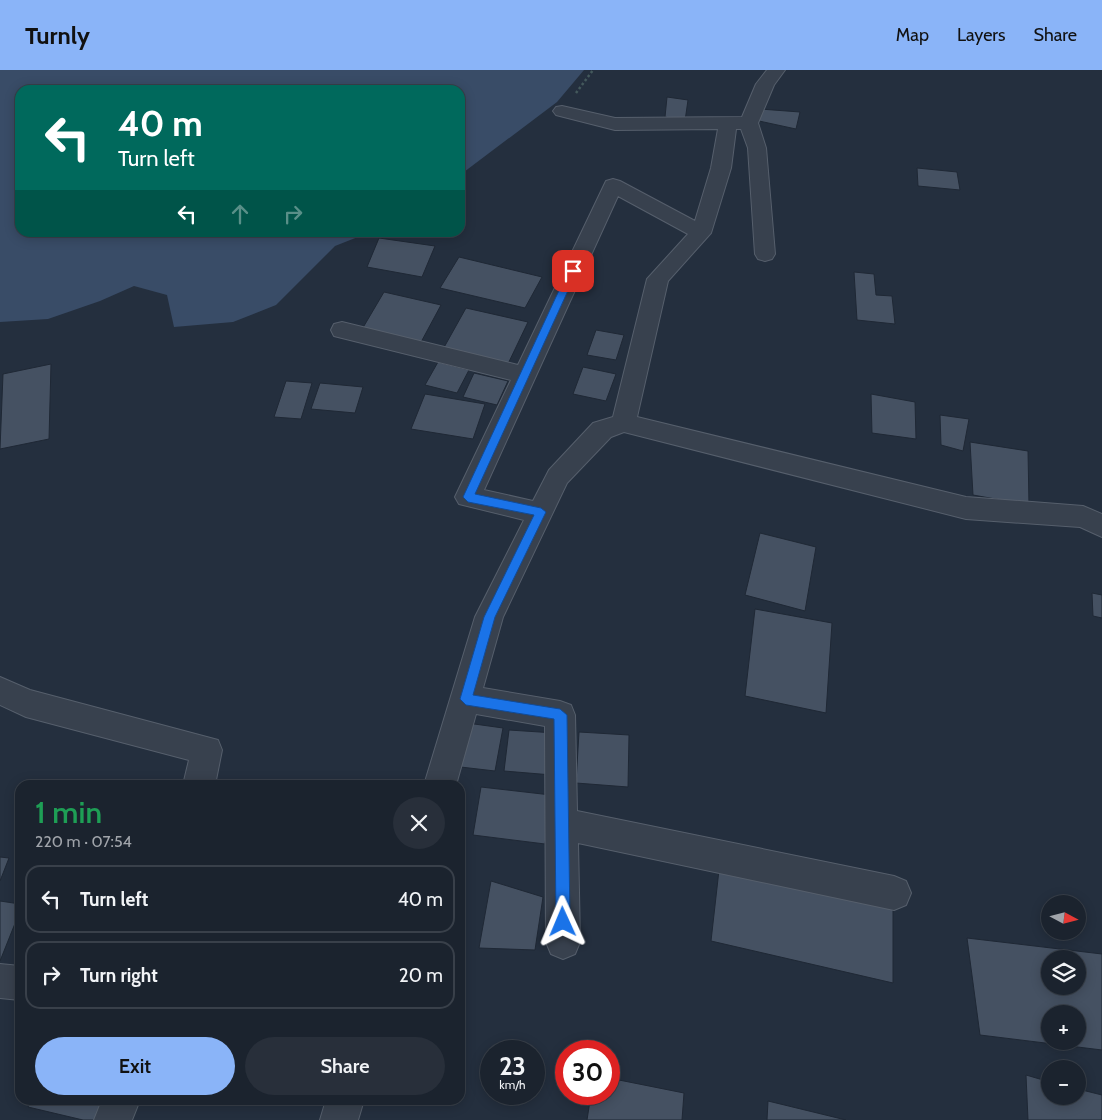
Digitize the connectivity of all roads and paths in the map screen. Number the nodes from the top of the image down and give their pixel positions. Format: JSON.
{"nodes":[{"id":1,"x":593,"y":70,"type":"edge"},
{"id":2,"x":776,"y":70,"type":"edge"},
{"id":3,"x":562,"y":111,"type":"joint"},
{"id":4,"x":728,"y":122,"type":"junction"},
{"id":5,"x":749,"y":123,"type":"junction"},
{"id":6,"x":701,"y":233,"type":"junction"},
{"id":7,"x":765,"y":254,"type":"dead end"},
{"id":8,"x":342,"y":330,"type":"dead end"},
{"id":9,"x":524,"y":375,"type":"junction"},
{"id":10,"x":624,"y":423,"type":"junction"},
{"id":11,"x":541,"y":512,"type":"junction"},
{"id":12,"x":1102,"y":526,"type":"edge"},
{"id":13,"x":0,"y":691,"type":"edge"},
{"id":14,"x":466,"y":699,"type":"junction"},
{"id":15,"x":200,"y":780,"type":"edge"},
{"id":16,"x":442,"y":780,"type":"edge"},
{"id":17,"x":562,"y":824,"type":"junction"},
{"id":18,"x":894,"y":893,"type":"dead end"},
{"id":19,"x":563,"y":942,"type":"dead end"},
{"id":20,"x":0,"y":981,"type":"edge"},
{"id":21,"x":15,"y":983,"type":"edge"},
{"id":22,"x":119,"y":1105,"type":"edge"},
{"id":23,"x":344,"y":1105,"type":"edge"},
{"id":24,"x":113,"y":1120,"type":"edge"},
{"id":25,"x":339,"y":1120,"type":"edge"}],
"edges":[{"from":1,"to":3,"type":"path"},
{"from":2,"to":5,"type":"street"},
{"from":3,"to":4,"type":"street"},
{"from":4,"to":5,"type":"street"},
{"from":4,"to":6,"type":"street"},
{"from":5,"to":7,"type":"street"},
{"from":6,"to":9,"type":"street"},
{"from":6,"to":10,"type":"street"},
{"from":8,"to":9,"type":"street"},
{"from":9,"to":11,"type":"street"},
{"from":10,"to":11,"type":"street"},
{"from":10,"to":12,"type":"street"},
{"from":11,"to":14,"type":"street"},
{"from":13,"to":15,"type":"street"},
{"from":14,"to":16,"type":"street"},
{"from":14,"to":17,"type":"street"},
{"from":17,"to":18,"type":"street"},
{"from":17,"to":19,"type":"street"},
{"from":20,"to":21,"type":"street"},
{"from":22,"to":24,"type":"street"},
{"from":23,"to":25,"type":"street"}]}
